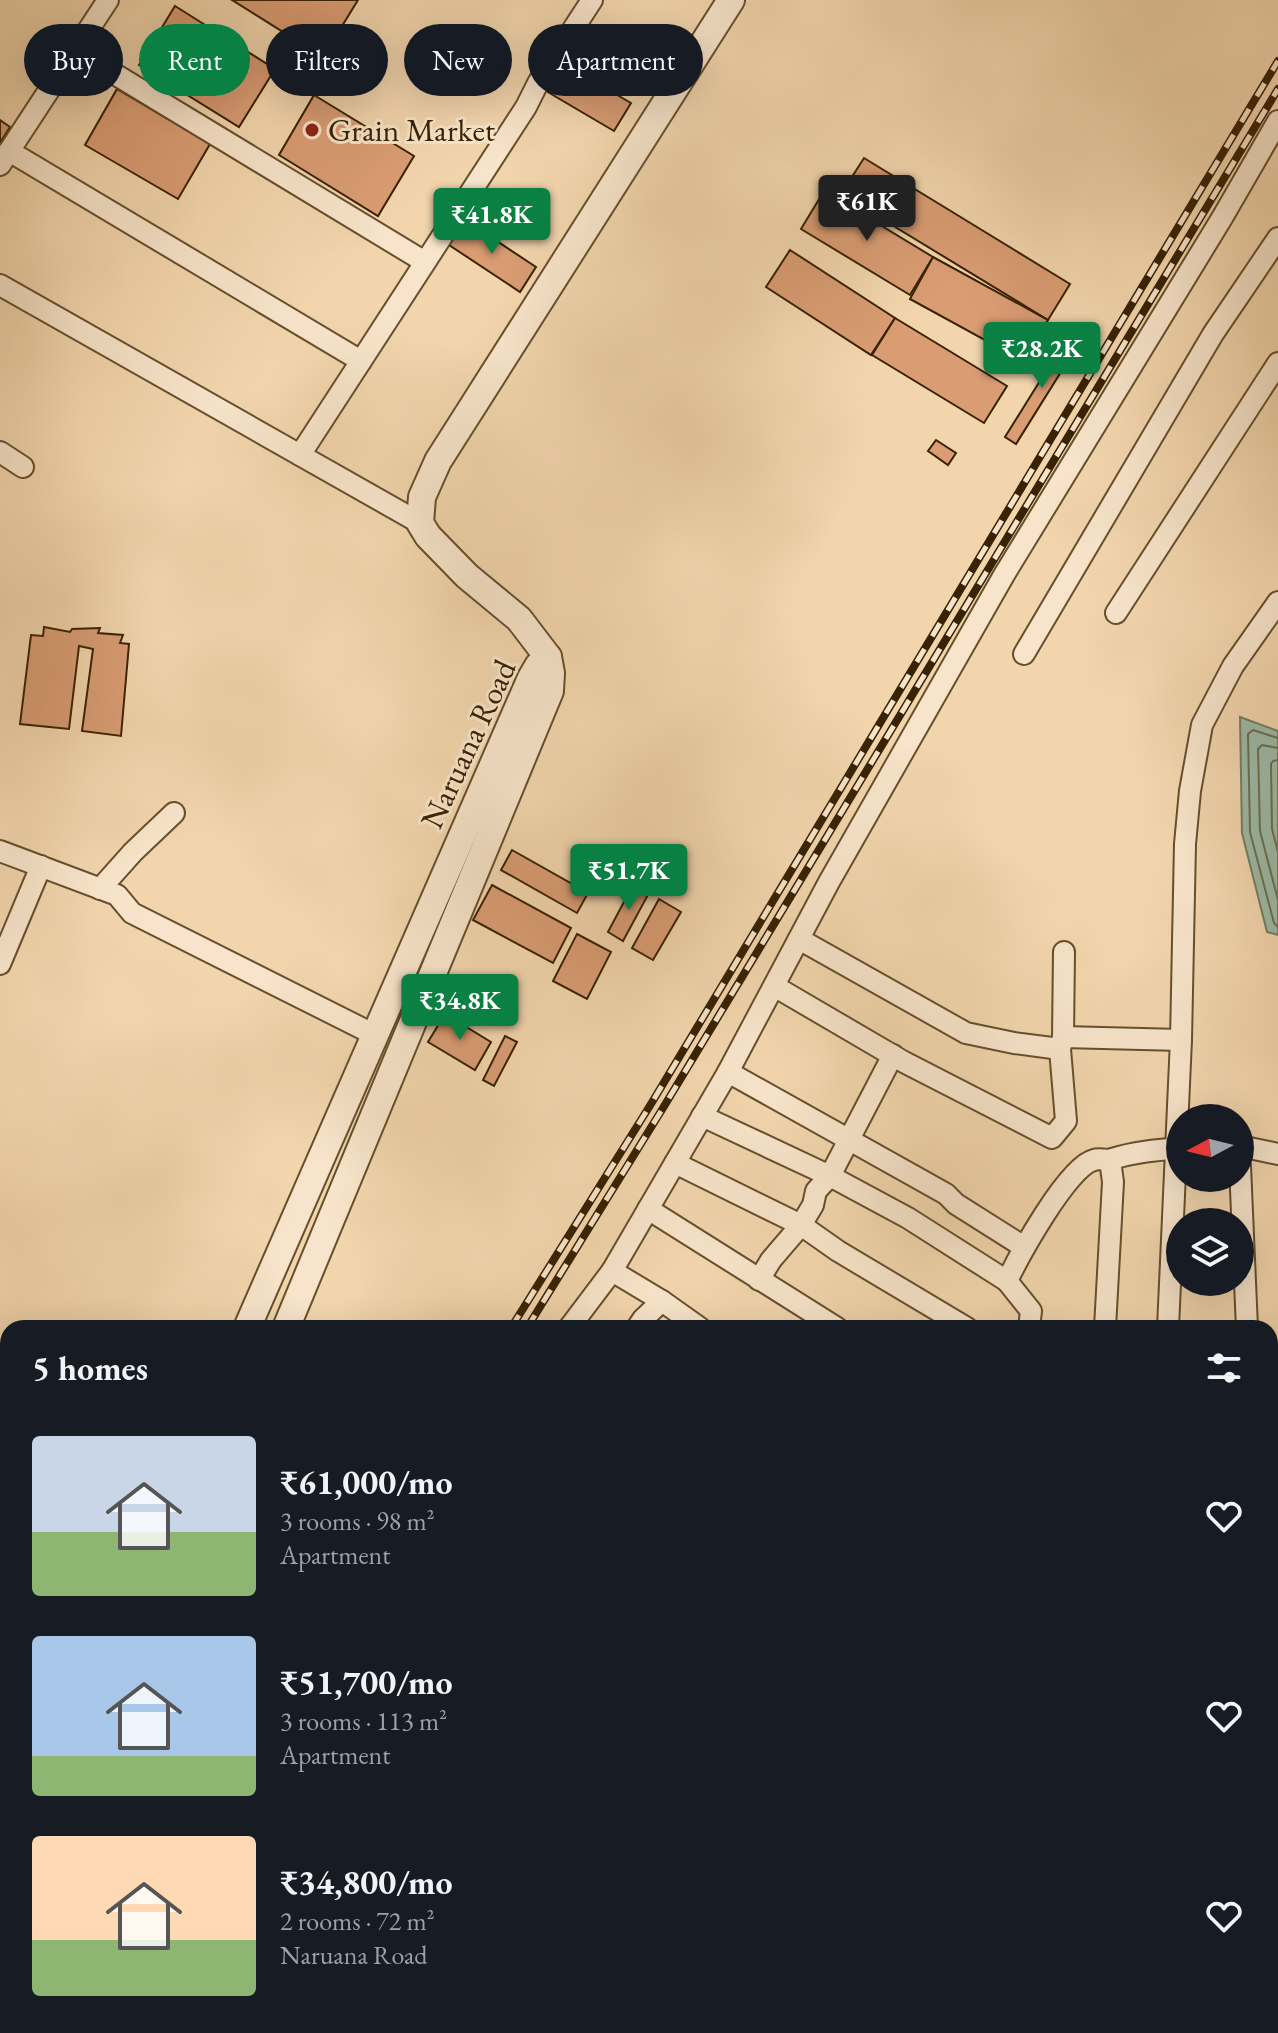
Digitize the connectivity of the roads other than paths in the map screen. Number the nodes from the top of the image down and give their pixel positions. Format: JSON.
{"nodes":[{"id":1,"x":108,"y":0,"type":"edge"},
{"id":2,"x":592,"y":0,"type":"edge"},
{"id":3,"x":731,"y":0,"type":"edge"},
{"id":4,"x":92,"y":24,"type":"edge"},
{"id":5,"x":123,"y":79,"type":"edge"},
{"id":6,"x":45,"y":96,"type":"edge"},
{"id":7,"x":1278,"y":121,"type":"edge"},
{"id":8,"x":5,"y":158,"type":"edge"},
{"id":9,"x":1278,"y":238,"type":"edge"},
{"id":10,"x":425,"y":262,"type":"junction"},
{"id":11,"x":0,"y":285,"type":"edge"},
{"id":12,"x":361,"y":361,"type":"junction"},
{"id":13,"x":1278,"y":363,"type":"edge"},
{"id":14,"x":0,"y":452,"type":"edge"},
{"id":15,"x":300,"y":455,"type":"junction"},
{"id":16,"x":23,"y":467,"type":"dead end"},
{"id":17,"x":420,"y":523,"type":"junction"},
{"id":18,"x":1278,"y":602,"type":"edge"},
{"id":19,"x":1116,"y":613,"type":"dead end"},
{"id":20,"x":1024,"y":654,"type":"dead end"},
{"id":21,"x":548,"y":657,"type":"junction"},
{"id":22,"x":174,"y":813,"type":"dead end"},
{"id":23,"x":0,"y":851,"type":"edge"},
{"id":24,"x":41,"y":866,"type":"junction"},
{"id":25,"x":100,"y":889,"type":"junction"},
{"id":26,"x":799,"y":939,"type":"junction"},
{"id":27,"x":1064,"y":952,"type":"dead end"},
{"id":28,"x":0,"y":964,"type":"edge"},
{"id":29,"x":774,"y":986,"type":"junction"},
{"id":30,"x":375,"y":1035,"type":"junction"},
{"id":31,"x":1181,"y":1040,"type":"junction"},
{"id":32,"x":1062,"y":1043,"type":"junction"},
{"id":33,"x":893,"y":1055,"type":"junction"},
{"id":34,"x":728,"y":1072,"type":"junction"},
{"id":35,"x":1179,"y":1104,"type":"edge"},
{"id":36,"x":702,"y":1116,"type":"junction"},
{"id":37,"x":849,"y":1140,"type":"junction"},
{"id":38,"x":1166,"y":1149,"type":"edge"},
{"id":39,"x":1254,"y":1149,"type":"edge"},
{"id":40,"x":1278,"y":1154,"type":"edge"},
{"id":41,"x":1110,"y":1160,"type":"junction"},
{"id":42,"x":675,"y":1163,"type":"junction"},
{"id":43,"x":830,"y":1176,"type":"junction"},
{"id":44,"x":1176,"y":1192,"type":"edge"},
{"id":45,"x":1241,"y":1192,"type":"edge"},
{"id":46,"x":648,"y":1209,"type":"junction"},
{"id":47,"x":801,"y":1225,"type":"junction"},
{"id":48,"x":1024,"y":1247,"type":"junction"},
{"id":49,"x":612,"y":1271,"type":"junction"},
{"id":50,"x":759,"y":1280,"type":"junction"},
{"id":51,"x":1007,"y":1281,"type":"junction"},
{"id":52,"x":662,"y":1301,"type":"junction"},
{"id":53,"x":251,"y":1320,"type":"edge"},
{"id":54,"x":289,"y":1320,"type":"edge"},
{"id":55,"x":575,"y":1320,"type":"edge"},
{"id":56,"x":642,"y":1320,"type":"edge"},
{"id":57,"x":689,"y":1320,"type":"edge"},
{"id":58,"x":824,"y":1320,"type":"edge"},
{"id":59,"x":954,"y":1320,"type":"edge"},
{"id":60,"x":1030,"y":1320,"type":"edge"},
{"id":61,"x":1105,"y":1320,"type":"edge"},
{"id":62,"x":1168,"y":1320,"type":"edge"},
{"id":63,"x":1247,"y":1320,"type":"edge"}],
"edges":[{"from":1,"to":4,"type":"street"},
{"from":2,"to":10,"type":"street"},
{"from":3,"to":17,"type":"street"},
{"from":5,"to":10,"type":"street"},
{"from":6,"to":8,"type":"street"},
{"from":7,"to":26,"type":"street"},
{"from":8,"to":12,"type":"street"},
{"from":9,"to":20,"type":"street"},
{"from":10,"to":12,"type":"street"},
{"from":11,"to":15,"type":"street"},
{"from":12,"to":15,"type":"street"},
{"from":13,"to":19,"type":"street"},
{"from":14,"to":16,"type":"street"},
{"from":15,"to":17,"type":"street"},
{"from":17,"to":21,"type":"street","name":"Naruana Road"},
{"from":18,"to":31,"type":"street"},
{"from":21,"to":30,"type":"street","name":"Naruana Road"},
{"from":21,"to":54,"type":"street"},
{"from":22,"to":25,"type":"street"},
{"from":23,"to":24,"type":"street"},
{"from":24,"to":25,"type":"street"},
{"from":24,"to":28,"type":"street"},
{"from":25,"to":30,"type":"street"},
{"from":26,"to":29,"type":"street"},
{"from":26,"to":32,"type":"street"},
{"from":27,"to":32,"type":"street"},
{"from":29,"to":33,"type":"street"},
{"from":29,"to":34,"type":"street"},
{"from":30,"to":53,"type":"street","name":"Naruana Road"},
{"from":31,"to":32,"type":"street"},
{"from":31,"to":35,"type":"street"},
{"from":32,"to":33,"type":"street"},
{"from":33,"to":37,"type":"street"},
{"from":34,"to":36,"type":"street"},
{"from":34,"to":37,"type":"street"},
{"from":36,"to":42,"type":"street"},
{"from":36,"to":43,"type":"street"},
{"from":37,"to":43,"type":"street"},
{"from":37,"to":48,"type":"street"},
{"from":38,"to":41,"type":"street"},
{"from":39,"to":40,"type":"street"},
{"from":41,"to":48,"type":"street"},
{"from":41,"to":61,"type":"street"},
{"from":42,"to":46,"type":"street"},
{"from":42,"to":47,"type":"street"},
{"from":43,"to":47,"type":"street"},
{"from":43,"to":51,"type":"street"},
{"from":44,"to":62,"type":"street"},
{"from":45,"to":63,"type":"street"},
{"from":46,"to":49,"type":"street"},
{"from":46,"to":50,"type":"street"},
{"from":47,"to":50,"type":"street"},
{"from":47,"to":59,"type":"street"},
{"from":48,"to":51,"type":"street"},
{"from":49,"to":52,"type":"street"},
{"from":49,"to":55,"type":"street"},
{"from":50,"to":58,"type":"street"},
{"from":51,"to":60,"type":"street"},
{"from":52,"to":56,"type":"street"},
{"from":52,"to":57,"type":"street"}]}
